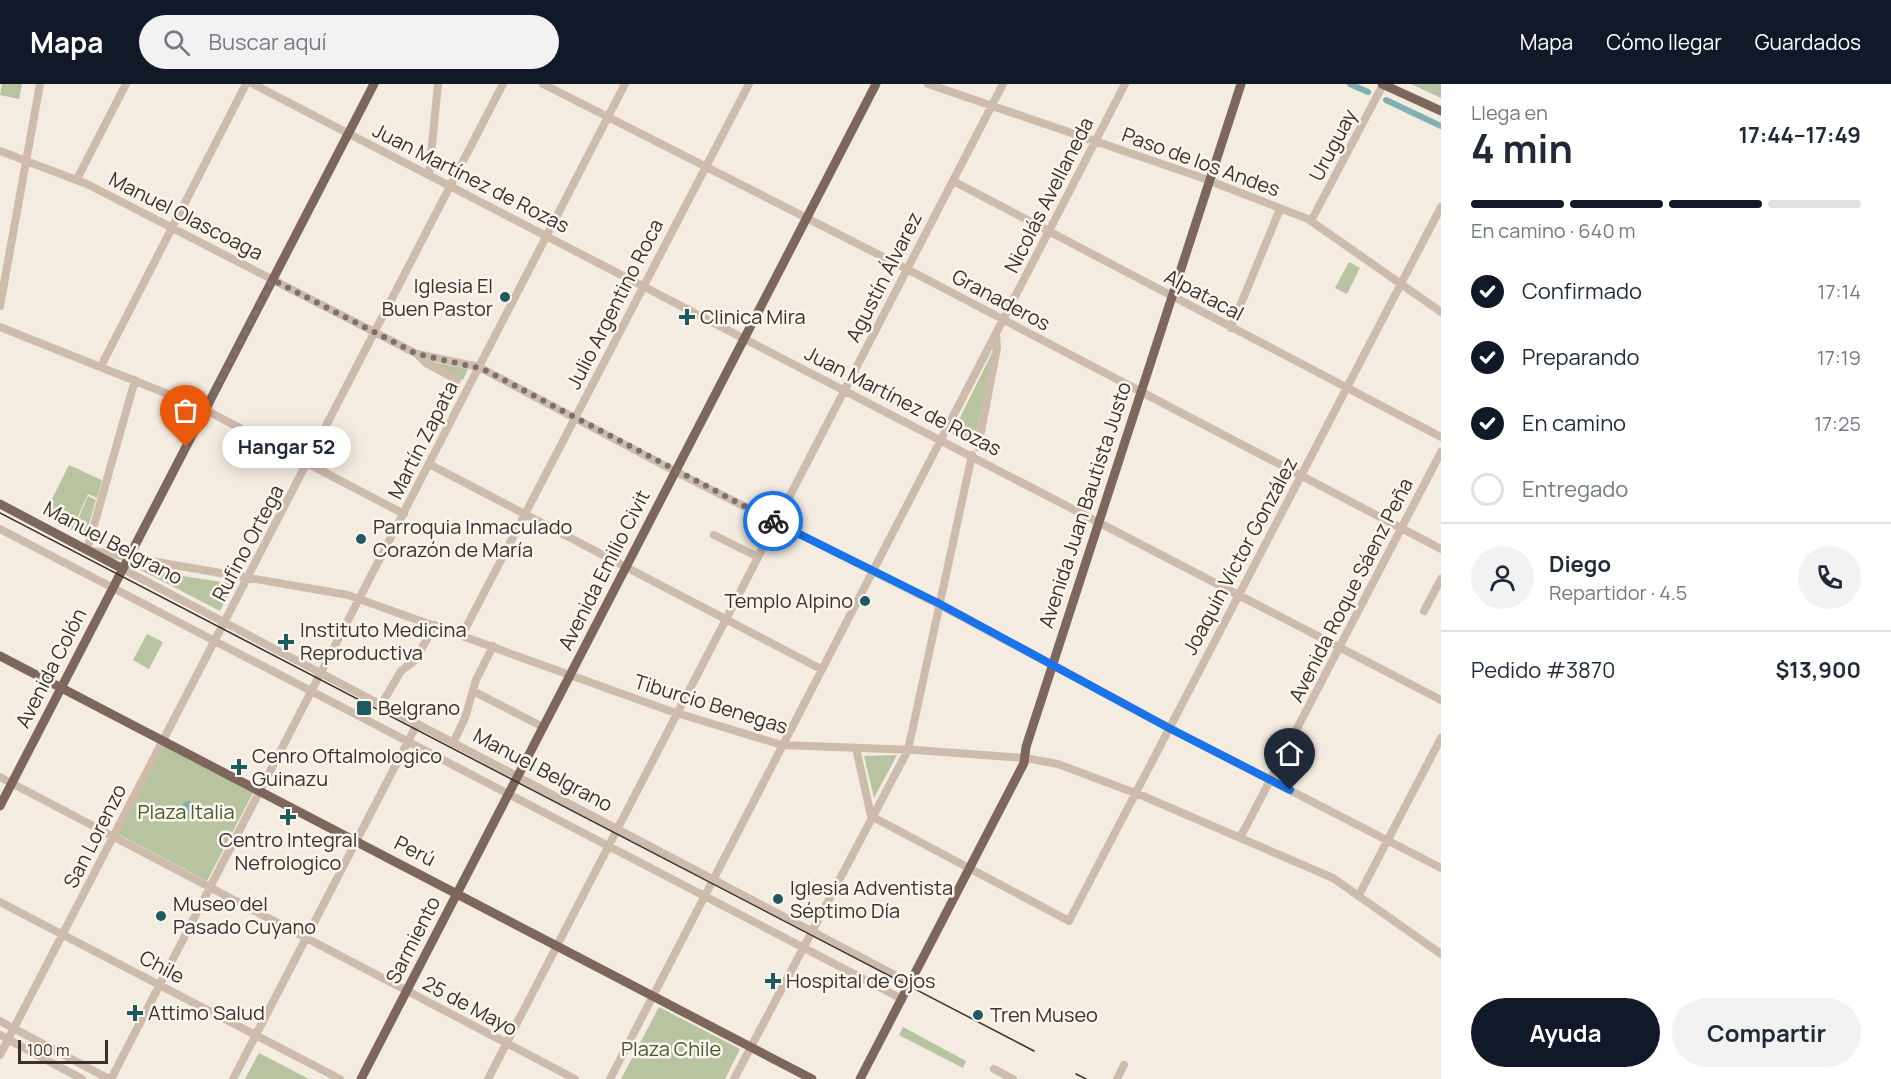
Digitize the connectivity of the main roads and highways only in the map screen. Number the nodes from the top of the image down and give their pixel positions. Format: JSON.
{"nodes":[{"id":1,"x":374,"y":84,"type":"edge"},
{"id":2,"x":876,"y":84,"type":"edge"},
{"id":3,"x":1240,"y":84,"type":"edge"},
{"id":4,"x":1382,"y":84,"type":"edge"},
{"id":5,"x":1441,"y":111,"type":"edge"},
{"id":6,"x":0,"y":504,"type":"edge"},
{"id":7,"x":123,"y":569,"type":"junction"},
{"id":8,"x":0,"y":656,"type":"edge"},
{"id":9,"x":61,"y":688,"type":"junction"},
{"id":10,"x":513,"y":786,"type":"joint"},
{"id":11,"x":0,"y":806,"type":"edge"},
{"id":12,"x":457,"y":894,"type":"junction"},
{"id":13,"x":361,"y":1079,"type":"edge"},
{"id":14,"x":812,"y":1079,"type":"edge"},
{"id":15,"x":860,"y":1079,"type":"edge"}],
"edges":[{"from":1,"to":7,"type":"main road","name":"Avenida Colón"},
{"from":2,"to":10,"type":"main road","name":"Avenida Emilio Civit"},
{"from":3,"to":15,"type":"main road","name":"Avenida Juan Bautista Justo"},
{"from":4,"to":5,"type":"main road"},
{"from":6,"to":7,"type":"main road","name":"Manuel Belgrano"},
{"from":7,"to":9,"type":"main road","name":"Avenida Colón"},
{"from":8,"to":9,"type":"main road","name":"Perú"},
{"from":9,"to":11,"type":"main road","name":"Avenida Colón"},
{"from":9,"to":12,"type":"main road","name":"Perú"},
{"from":10,"to":12,"type":"main road","name":"Sarmiento"},
{"from":12,"to":13,"type":"main road","name":"Sarmiento"},
{"from":12,"to":14,"type":"main road","name":"Perú"}]}
